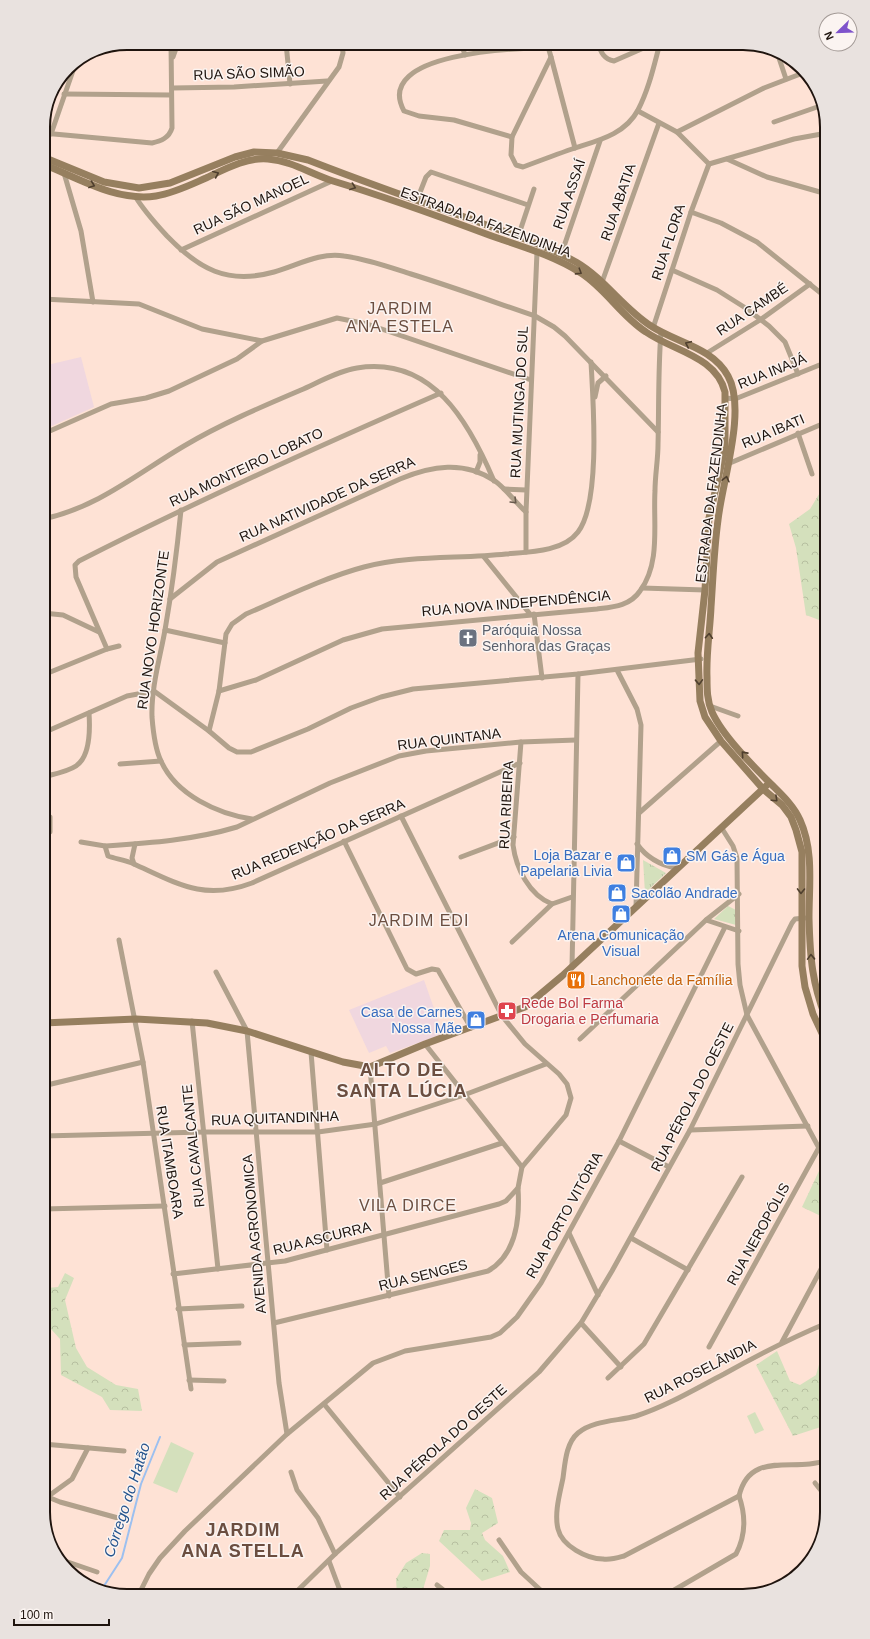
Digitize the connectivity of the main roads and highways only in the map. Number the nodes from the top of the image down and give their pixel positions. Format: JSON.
{"nodes":[{"id":1,"x":50,"y":160,"type":"edge"},
{"id":2,"x":50,"y":167,"type":"edge"},
{"id":3,"x":129,"y":187,"type":"junction"},
{"id":4,"x":135,"y":196,"type":"junction"},
{"id":5,"x":601,"y":284,"type":"junction"},
{"id":6,"x":770,"y":784,"type":"junction"},
{"id":7,"x":763,"y":789,"type":"junction"},
{"id":8,"x":820,"y":1001,"type":"edge"},
{"id":9,"x":50,"y":1023,"type":"edge"},
{"id":10,"x":820,"y":1031,"type":"edge"}],
"edges":[{"from":1,"to":3,"type":"main road","name":"ESTRADA DA FAZENDINHA"},
{"from":2,"to":4,"type":"main road","name":"ESTRADA DA FAZENDINHA","one_way":true},
{"from":3,"to":4,"type":"main road"},
{"from":3,"to":5,"type":"main road","name":"ESTRADA DA FAZENDINHA"},
{"from":4,"to":5,"type":"main road","name":"ESTRADA DA FAZENDINHA","one_way":true},
{"from":6,"to":5,"type":"main road","name":"ESTRADA DA FAZENDINHA","one_way":true},
{"from":5,"to":7,"type":"main road","name":"ESTRADA DA FAZENDINHA","one_way":true},
{"from":6,"to":7,"type":"main road"},
{"from":8,"to":6,"type":"main road","name":"ESTRADA DA FAZENDINHA","one_way":true},
{"from":7,"to":9,"type":"main road"},
{"from":7,"to":10,"type":"main road","name":"ESTRADA DA FAZENDINHA","one_way":true}]}
